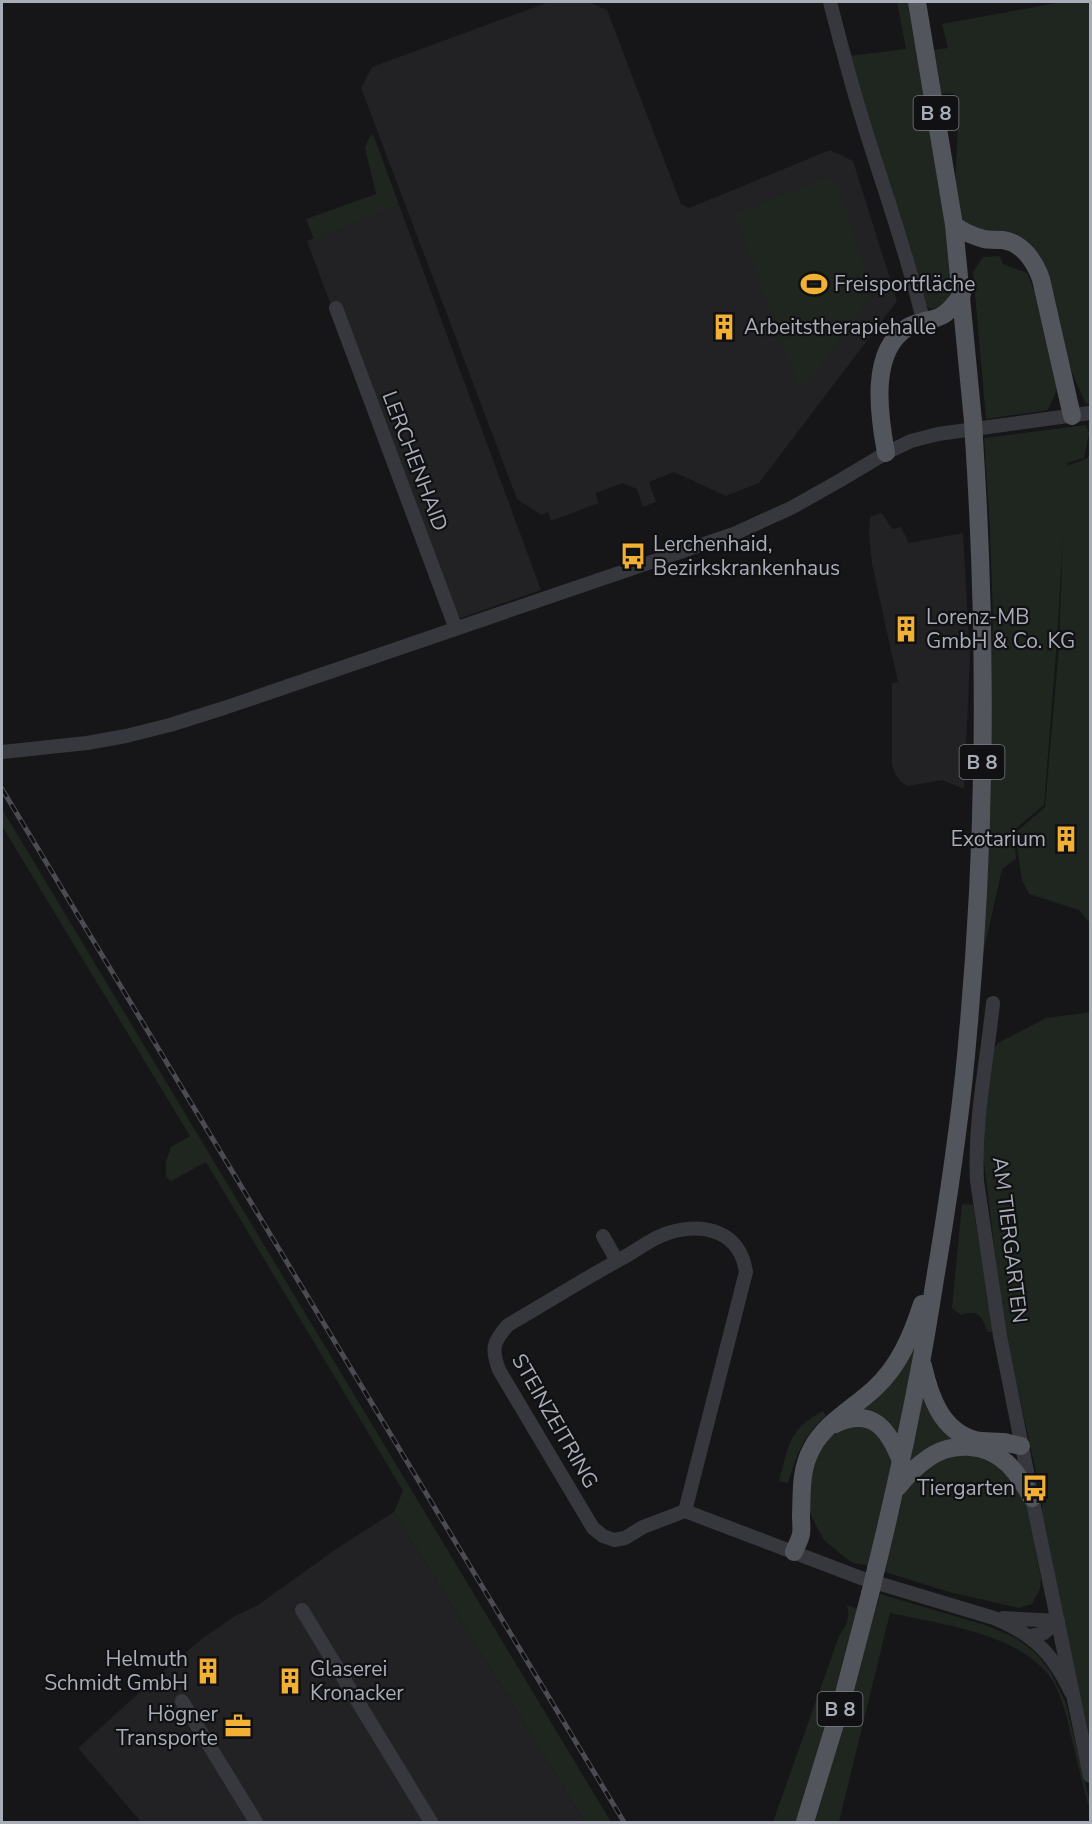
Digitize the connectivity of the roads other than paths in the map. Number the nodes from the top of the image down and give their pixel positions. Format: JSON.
{"nodes":[{"id":1,"x":830,"y":2,"type":"edge"},
{"id":2,"x":917,"y":2,"type":"edge"},
{"id":3,"x":954,"y":225,"type":"junction"},
{"id":4,"x":986,"y":240,"type":"junction"},
{"id":5,"x":959,"y":267,"type":"junction"},
{"id":6,"x":962,"y":294,"type":"junction"},
{"id":7,"x":336,"y":308,"type":"dead end"},
{"id":8,"x":932,"y":319,"type":"junction"},
{"id":9,"x":965,"y":330,"type":"junction"},
{"id":10,"x":1081,"y":415,"type":"edge"},
{"id":11,"x":886,"y":453,"type":"junction"},
{"id":12,"x":456,"y":629,"type":"junction"},
{"id":13,"x":2,"y":752,"type":"edge"},
{"id":14,"x":993,"y":1003,"type":"dead end"},
{"id":15,"x":603,"y":1236,"type":"dead end"},
{"id":16,"x":939,"y":1251,"type":"junction"},
{"id":17,"x":617,"y":1261,"type":"junction"},
{"id":18,"x":922,"y":1360,"type":"junction"},
{"id":19,"x":828,"y":1428,"type":"junction"},
{"id":20,"x":1022,"y":1446,"type":"junction"},
{"id":21,"x":1002,"y":1459,"type":"junction"},
{"id":22,"x":901,"y":1461,"type":"junction"},
{"id":23,"x":895,"y":1489,"type":"junction"},
{"id":24,"x":1032,"y":1498,"type":"junction"},
{"id":25,"x":685,"y":1511,"type":"junction"},
{"id":26,"x":794,"y":1552,"type":"junction"},
{"id":27,"x":302,"y":1610,"type":"dead end"},
{"id":28,"x":994,"y":1618,"type":"junction"},
{"id":29,"x":1058,"y":1621,"type":"junction"},
{"id":30,"x":1030,"y":1636,"type":"junction"},
{"id":31,"x":1072,"y":1694,"type":"junction"},
{"id":32,"x":182,"y":1701,"type":"dead end"},
{"id":33,"x":1090,"y":1776,"type":"edge"},
{"id":34,"x":256,"y":1822,"type":"edge"},
{"id":35,"x":431,"y":1822,"type":"edge"},
{"id":36,"x":806,"y":1822,"type":"edge"}],
"edges":[{"from":1,"to":8,"type":"street"},
{"from":2,"to":3,"type":"main road","number":"B 8"},
{"from":3,"to":4,"type":"main road"},
{"from":3,"to":5,"type":"main road","number":"B 8"},
{"from":4,"to":5,"type":"main road"},
{"from":4,"to":10,"type":"main road"},
{"from":5,"to":6,"type":"main road","number":"B 8"},
{"from":6,"to":8,"type":"main road"},
{"from":6,"to":9,"type":"main road","number":"B 8"},
{"from":7,"to":12,"type":"street","name":"LERCHENHAID"},
{"from":8,"to":9,"type":"main road"},
{"from":8,"to":11,"type":"main road"},
{"from":9,"to":16,"type":"main road","number":"B 8"},
{"from":10,"to":11,"type":"street"},
{"from":11,"to":12,"type":"street"},
{"from":12,"to":13,"type":"street"},
{"from":14,"to":20,"type":"street","name":"AM TIERGARTEN"},
{"from":15,"to":17,"type":"street"},
{"from":16,"to":18,"type":"main road","number":"B 8"},
{"from":16,"to":19,"type":"main road"},
{"from":17,"to":25,"type":"street","name":"STEINZEITRING"},
{"from":17,"to":25,"type":"street","name":"STEINZEITRING"},
{"from":18,"to":20,"type":"main road"},
{"from":18,"to":22,"type":"main road","number":"B 8"},
{"from":19,"to":22,"type":"main road"},
{"from":19,"to":26,"type":"main road"},
{"from":20,"to":21,"type":"main road"},
{"from":20,"to":24,"type":"street","name":"AM TIERGARTEN"},
{"from":21,"to":23,"type":"main road"},
{"from":21,"to":24,"type":"main road"},
{"from":22,"to":23,"type":"main road","number":"B 8"},
{"from":23,"to":36,"type":"main road","number":"B 8","bridge":true},
{"from":24,"to":29,"type":"street","name":"AM TIERGARTEN"},
{"from":25,"to":26,"type":"street"},
{"from":26,"to":28,"type":"street"},
{"from":27,"to":35,"type":"street"},
{"from":28,"to":29,"type":"street"},
{"from":28,"to":30,"type":"street"},
{"from":29,"to":30,"type":"street"},
{"from":29,"to":31,"type":"street","name":"AM TIERGARTEN"},
{"from":30,"to":31,"type":"street"},
{"from":31,"to":33,"type":"street"},
{"from":32,"to":34,"type":"street"}]}
